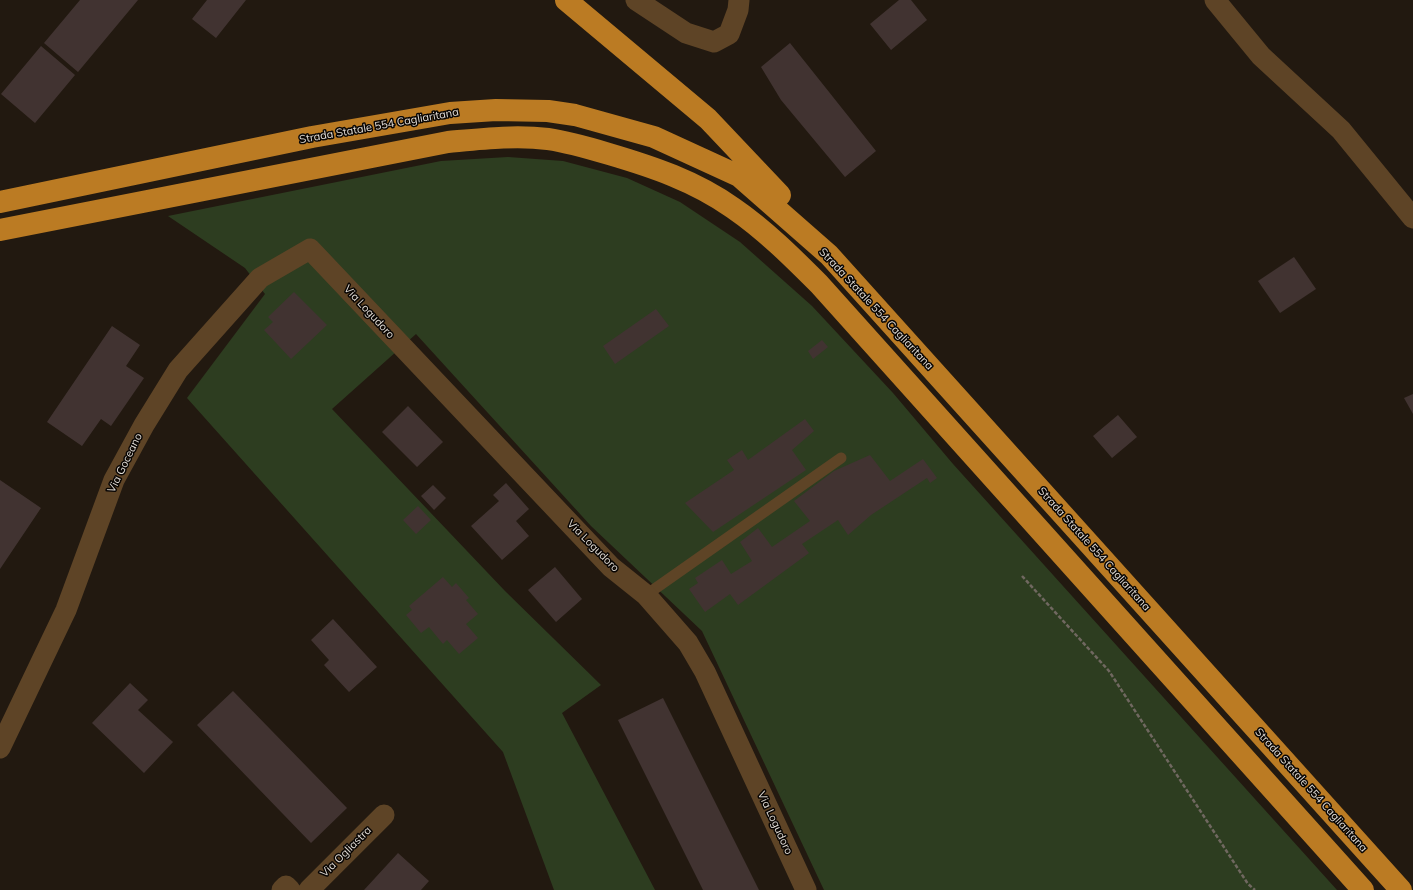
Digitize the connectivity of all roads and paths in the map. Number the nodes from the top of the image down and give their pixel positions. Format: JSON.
{"nodes":[{"id":1,"x":566,"y":0,"type":"edge"},
{"id":2,"x":636,"y":0,"type":"edge"},
{"id":3,"x":739,"y":0,"type":"edge"},
{"id":4,"x":1215,"y":0,"type":"edge"},
{"id":5,"x":0,"y":202,"type":"edge"},
{"id":6,"x":1413,"y":218,"type":"edge"},
{"id":7,"x":0,"y":230,"type":"edge"},
{"id":8,"x":310,"y":249,"type":"joint"},
{"id":9,"x":828,"y":255,"type":"junction"},
{"id":10,"x":841,"y":458,"type":"dead end"},
{"id":11,"x":1022,"y":576,"type":"dead end"},
{"id":12,"x":646,"y":594,"type":"junction"},
{"id":13,"x":0,"y":748,"type":"edge"},
{"id":14,"x":384,"y":815,"type":"dead end"},
{"id":15,"x":282,"y":890,"type":"edge"},
{"id":16,"x":290,"y":890,"type":"edge"},
{"id":17,"x":309,"y":890,"type":"edge"},
{"id":18,"x":806,"y":890,"type":"edge"},
{"id":19,"x":1255,"y":890,"type":"edge"},
{"id":20,"x":1363,"y":890,"type":"edge"},
{"id":21,"x":1401,"y":890,"type":"edge"}],
"edges":[{"from":1,"to":9,"type":"highway"},
{"from":2,"to":3,"type":"street"},
{"from":4,"to":6,"type":"street"},
{"from":5,"to":9,"type":"highway","name":"Strada Statale 554 Cagliaritana"},
{"from":7,"to":20,"type":"highway"},
{"from":8,"to":12,"type":"street","name":"Via Logudoro"},
{"from":8,"to":13,"type":"street","name":"Via Goceano"},
{"from":9,"to":21,"type":"highway","name":"Strada Statale 554 Cagliaritana"},
{"from":10,"to":12,"type":"lane"},
{"from":11,"to":19,"type":"path"},
{"from":12,"to":18,"type":"street","name":"Via Logudoro"},
{"from":14,"to":17,"type":"street","name":"Via Ogliastra"},
{"from":15,"to":16,"type":"street"}]}
